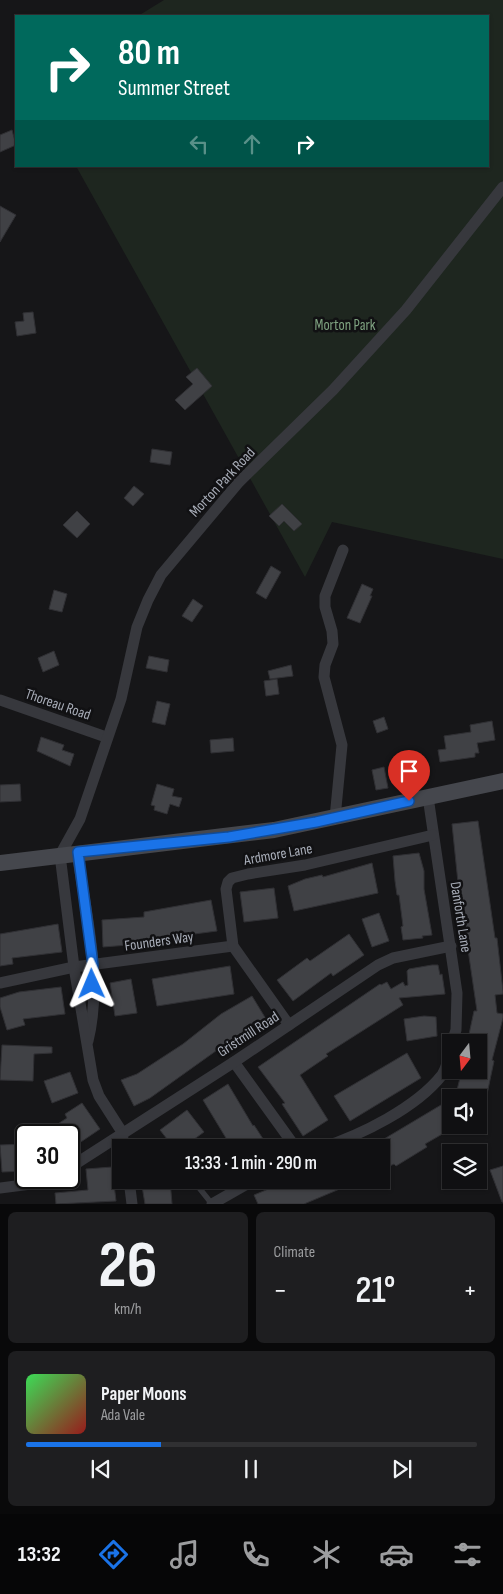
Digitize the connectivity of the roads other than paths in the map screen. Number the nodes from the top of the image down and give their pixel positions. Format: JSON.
{"nodes":[{"id":1,"x":503,"y":187,"type":"edge"},
{"id":2,"x":343,"y":550,"type":"dead end"},
{"id":3,"x":0,"y":700,"type":"edge"},
{"id":4,"x":106,"y":737,"type":"junction"},
{"id":5,"x":503,"y":781,"type":"edge"},
{"id":6,"x":428,"y":797,"type":"junction"},
{"id":7,"x":335,"y":818,"type":"junction"},
{"id":8,"x":433,"y":835,"type":"junction"},
{"id":9,"x":78,"y":852,"type":"junction"},
{"id":10,"x":60,"y":855,"type":"junction"},
{"id":11,"x":0,"y":863,"type":"edge"},
{"id":12,"x":234,"y":946,"type":"junction"},
{"id":13,"x":451,"y":946,"type":"junction"},
{"id":14,"x":93,"y":965,"type":"junction"},
{"id":15,"x":74,"y":968,"type":"junction"},
{"id":16,"x":0,"y":982,"type":"edge"},
{"id":17,"x":289,"y":1025,"type":"junction"},
{"id":18,"x":455,"y":1034,"type":"edge"},
{"id":19,"x":88,"y":1043,"type":"junction"},
{"id":20,"x":234,"y":1062,"type":"junction"},
{"id":21,"x":442,"y":1075,"type":"edge"},
{"id":22,"x":122,"y":1132,"type":"junction"},
{"id":23,"x":123,"y":1139,"type":"edge"},
{"id":24,"x":290,"y":1139,"type":"edge"},
{"id":25,"x":347,"y":1139,"type":"edge"},
{"id":26,"x":80,"y":1161,"type":"edge"},
{"id":27,"x":15,"y":1186,"type":"edge"},
{"id":28,"x":0,"y":1188,"type":"edge"},
{"id":29,"x":130,"y":1189,"type":"edge"},
{"id":30,"x":200,"y":1189,"type":"edge"},
{"id":31,"x":238,"y":1189,"type":"edge"},
{"id":32,"x":132,"y":1204,"type":"edge"},
{"id":33,"x":212,"y":1204,"type":"edge"}],
"edges":[{"from":1,"to":4,"type":"street","name":"Morton Park Road"},
{"from":2,"to":7,"type":"street"},
{"from":3,"to":4,"type":"street","name":"Thoreau Road"},
{"from":4,"to":10,"type":"street","name":"Morton Park Road"},
{"from":5,"to":6,"type":"main road"},
{"from":6,"to":7,"type":"main road"},
{"from":6,"to":8,"type":"street","name":"Danforth Lane"},
{"from":7,"to":9,"type":"main road"},
{"from":8,"to":12,"type":"street","name":"Ardmore Lane"},
{"from":8,"to":13,"type":"street","name":"Danforth Lane"},
{"from":9,"to":10,"type":"main road"},
{"from":9,"to":14,"type":"street"},
{"from":10,"to":11,"type":"main road"},
{"from":10,"to":15,"type":"street"},
{"from":12,"to":14,"type":"street","name":"Founders Way"},
{"from":12,"to":17,"type":"street","name":"Ardmore Lane"},
{"from":13,"to":17,"type":"street","name":"Gristmill Road"},
{"from":13,"to":18,"type":"street","name":"Danforth Lane"},
{"from":14,"to":15,"type":"street","name":"Founders Way"},
{"from":14,"to":19,"type":"street"},
{"from":15,"to":16,"type":"street","name":"Founders Way"},
{"from":15,"to":19,"type":"street"},
{"from":17,"to":20,"type":"street","name":"Gristmill Road"},
{"from":19,"to":22,"type":"street"},
{"from":20,"to":22,"type":"street","name":"Gristmill Road"},
{"from":20,"to":24,"type":"street"},
{"from":21,"to":25,"type":"street","name":"Danforth Lane"},
{"from":22,"to":23,"type":"street"},
{"from":22,"to":26,"type":"street","name":"Gristmill Road"},
{"from":27,"to":28,"type":"street"},
{"from":29,"to":32,"type":"street"},
{"from":30,"to":33,"type":"lane"},
{"from":31,"to":33,"type":"street"}]}
